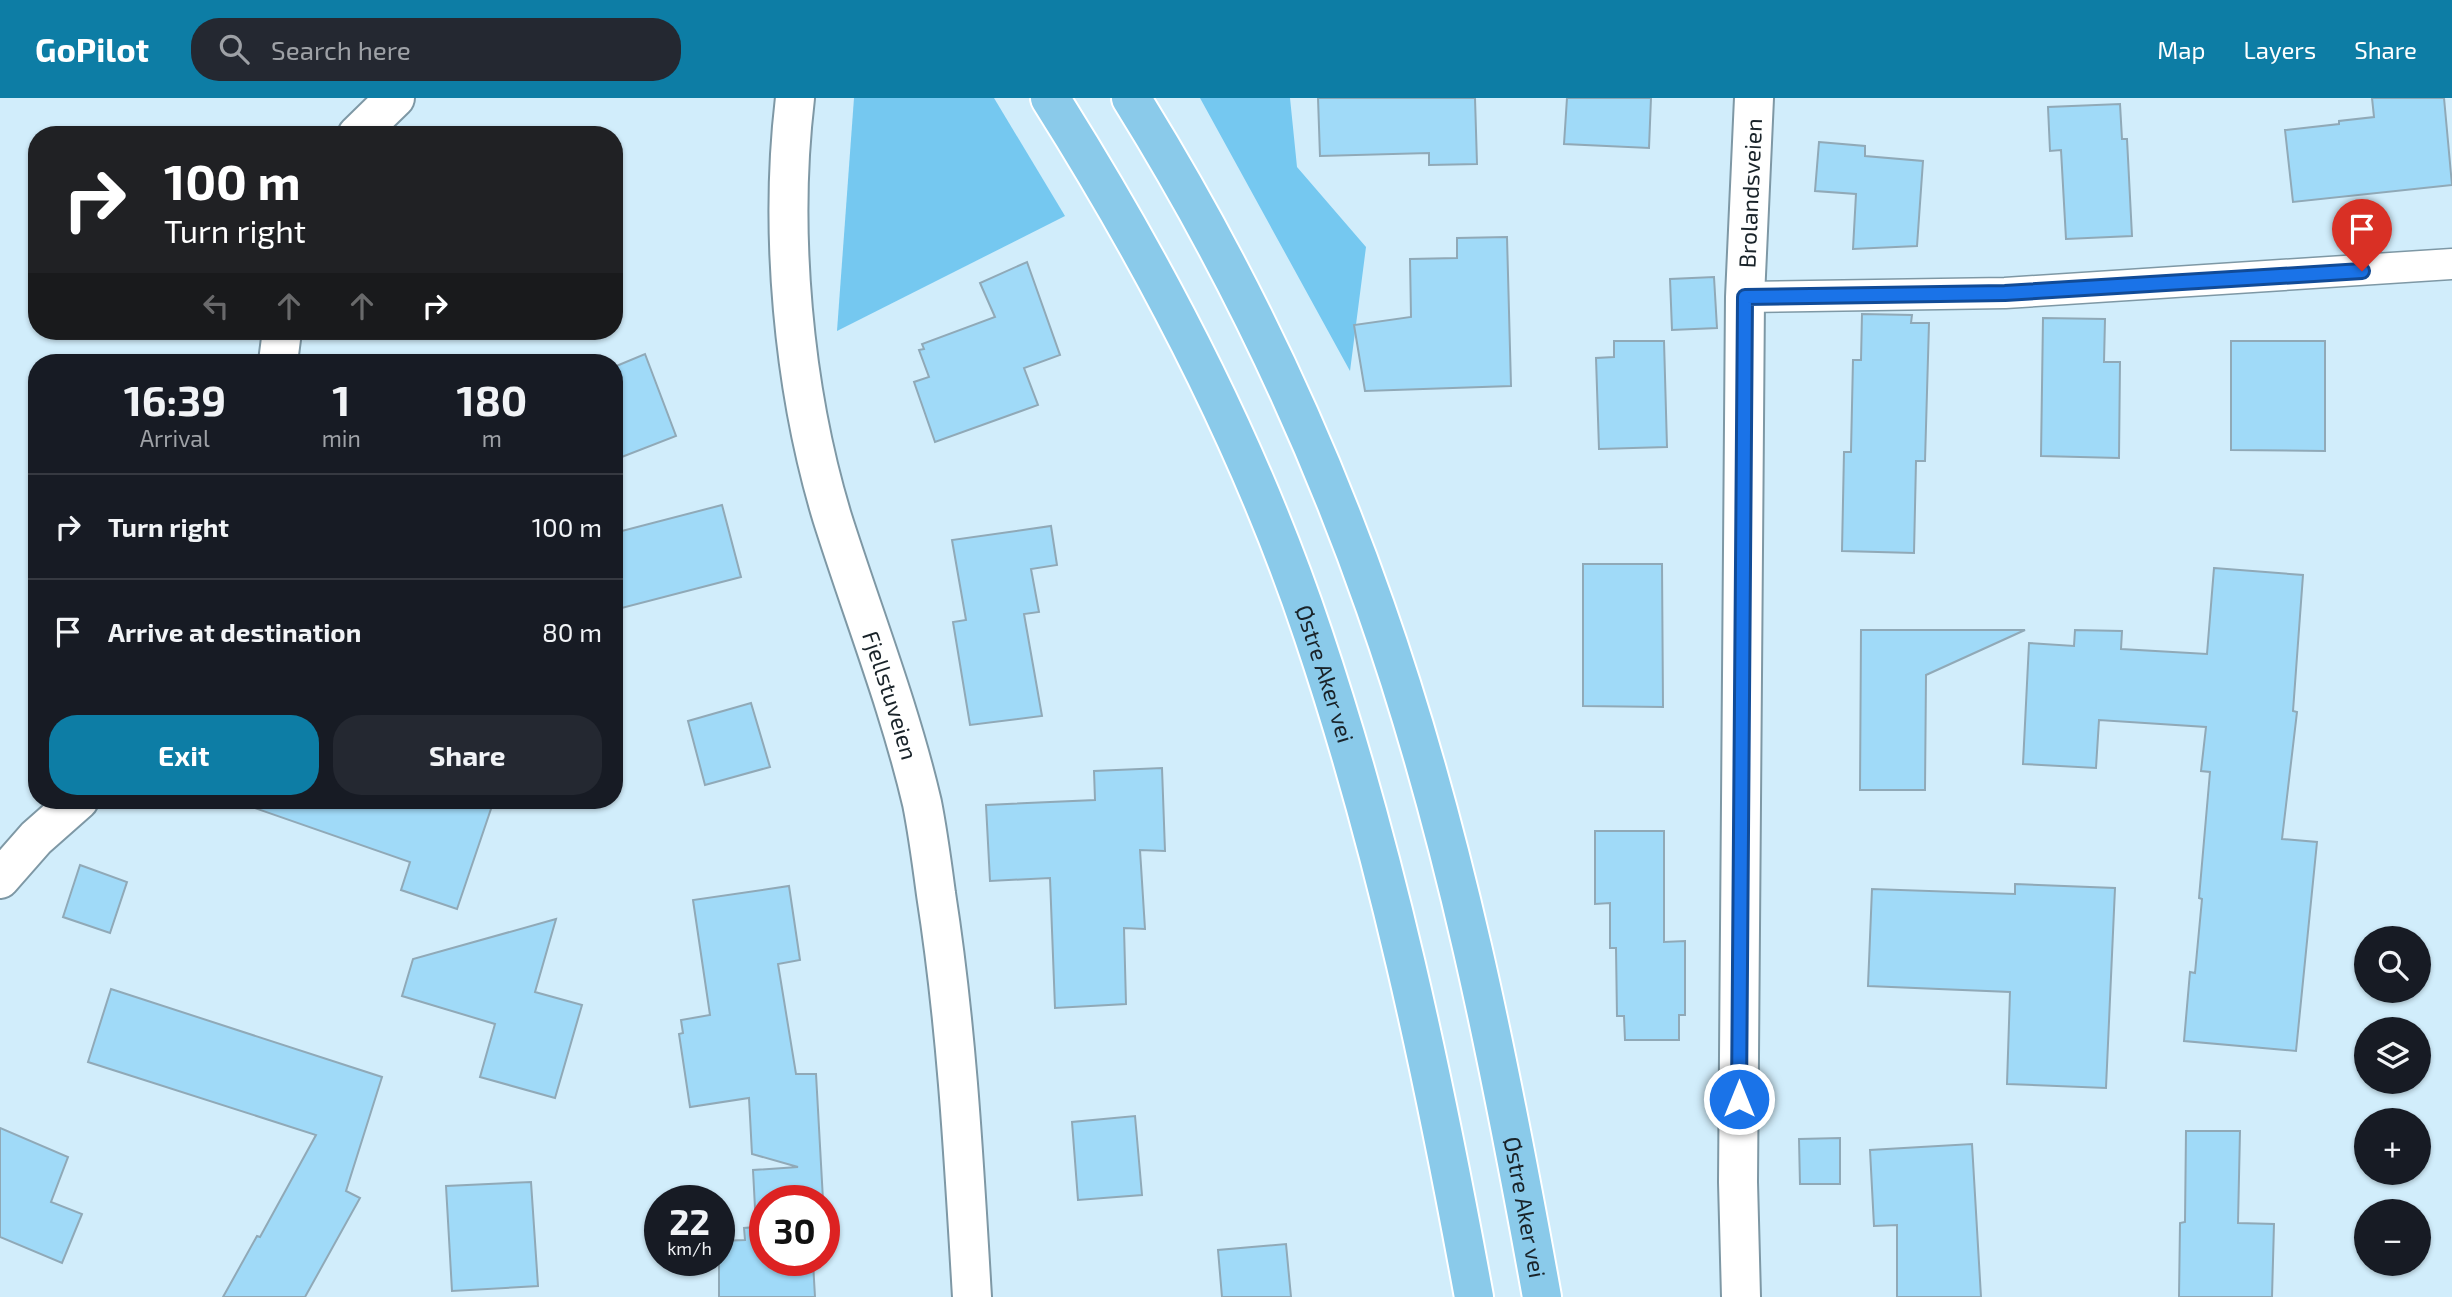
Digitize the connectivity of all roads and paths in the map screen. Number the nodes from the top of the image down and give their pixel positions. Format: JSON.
{"nodes":[{"id":1,"x":395,"y":98,"type":"edge"},
{"id":2,"x":796,"y":98,"type":"edge"},
{"id":3,"x":1050,"y":98,"type":"edge"},
{"id":4,"x":1131,"y":98,"type":"edge"},
{"id":5,"x":1754,"y":98,"type":"edge"},
{"id":6,"x":366,"y":126,"type":"edge"},
{"id":7,"x":2452,"y":264,"type":"edge"},
{"id":8,"x":1745,"y":297,"type":"junction"},
{"id":9,"x":69,"y":809,"type":"edge"},
{"id":10,"x":0,"y":879,"type":"edge"},
{"id":11,"x":972,"y":1297,"type":"edge"},
{"id":12,"x":1474,"y":1297,"type":"edge"},
{"id":13,"x":1542,"y":1297,"type":"edge"},
{"id":14,"x":1741,"y":1297,"type":"edge"}],
"edges":[{"from":1,"to":6,"type":"street"},
{"from":2,"to":11,"type":"street","name":"Fjellstuveien"},
{"from":3,"to":12,"type":"highway","name":"Østre Aker vei"},
{"from":4,"to":13,"type":"highway","name":"Østre Aker vei"},
{"from":5,"to":8,"type":"street","name":"Brolandsveien"},
{"from":7,"to":8,"type":"lane"},
{"from":8,"to":14,"type":"street","name":"Brolandsveien"},
{"from":9,"to":10,"type":"street"}]}
